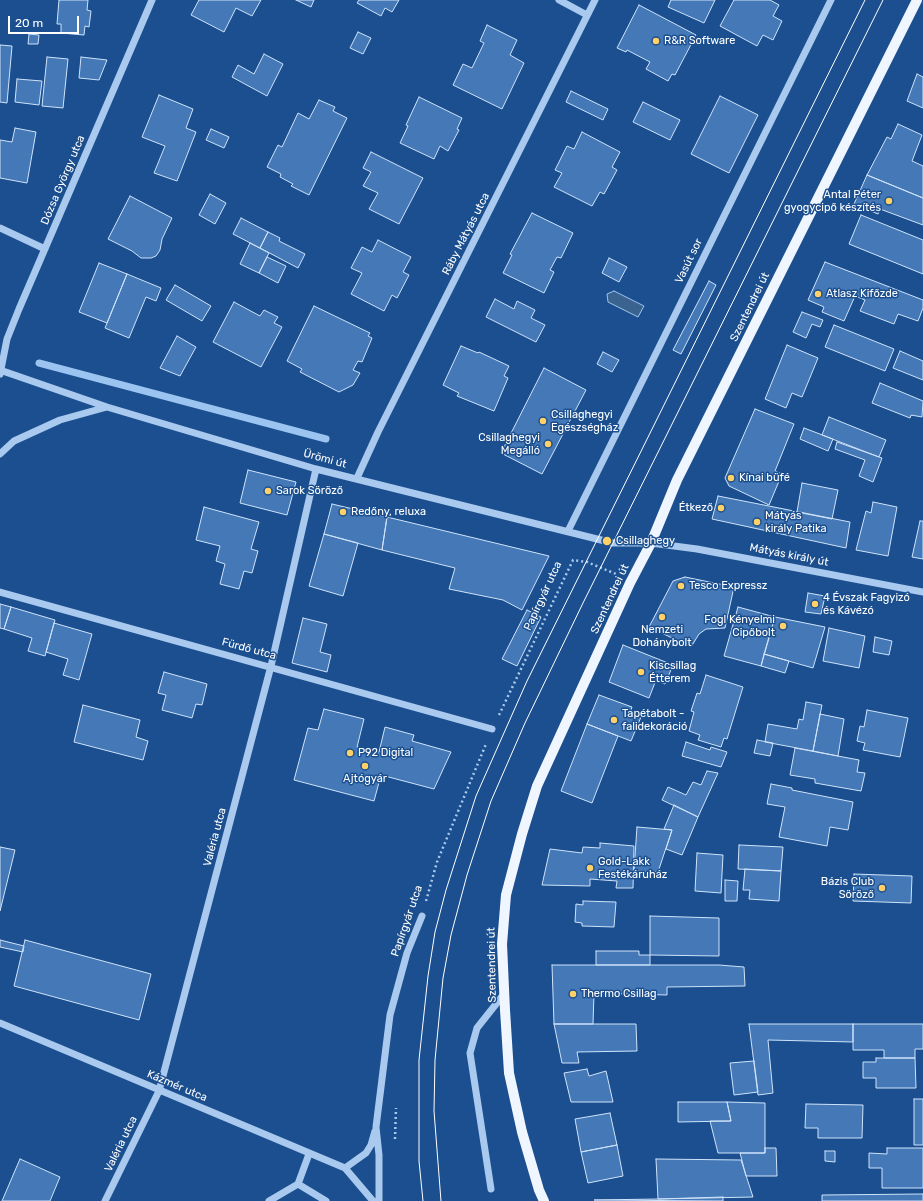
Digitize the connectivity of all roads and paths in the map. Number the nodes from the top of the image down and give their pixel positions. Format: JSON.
{"nodes":[{"id":1,"x":152,"y":0,"type":"edge"},
{"id":2,"x":559,"y":0,"type":"edge"},
{"id":3,"x":595,"y":0,"type":"edge"},
{"id":4,"x":831,"y":0,"type":"edge"},
{"id":5,"x":917,"y":0,"type":"edge"},
{"id":6,"x":587,"y":15,"type":"junction"},
{"id":7,"x":0,"y":228,"type":"edge"},
{"id":8,"x":46,"y":249,"type":"junction"},
{"id":9,"x":0,"y":371,"type":"edge"},
{"id":10,"x":107,"y":407,"type":"junction"},
{"id":11,"x":0,"y":454,"type":"edge"},
{"id":12,"x":316,"y":469,"type":"junction"},
{"id":13,"x":357,"y":478,"type":"junction"},
{"id":14,"x":568,"y":531,"type":"junction"},
{"id":15,"x":651,"y":543,"type":"junction"},
{"id":16,"x":616,"y":574,"type":"dead end"},
{"id":17,"x":0,"y":592,"type":"edge"},
{"id":18,"x":923,"y":592,"type":"edge"},
{"id":19,"x":271,"y":666,"type":"junction"},
{"id":20,"x":492,"y":729,"type":"junction"},
{"id":21,"x":422,"y":916,"type":"joint"},
{"id":22,"x":504,"y":994,"type":"junction"},
{"id":23,"x":0,"y":1024,"type":"edge"},
{"id":24,"x":159,"y":1091,"type":"junction"},
{"id":25,"x":376,"y":1127,"type":"junction"},
{"id":26,"x":309,"y":1154,"type":"junction"},
{"id":27,"x":345,"y":1168,"type":"junction"},
{"id":28,"x":298,"y":1184,"type":"junction"},
{"id":29,"x":491,"y":1189,"type":"dead end"},
{"id":30,"x":105,"y":1201,"type":"edge"},
{"id":31,"x":269,"y":1201,"type":"edge"},
{"id":32,"x":326,"y":1201,"type":"edge"},
{"id":33,"x":373,"y":1201,"type":"edge"},
{"id":34,"x":379,"y":1201,"type":"edge"},
{"id":35,"x":544,"y":1201,"type":"edge"}],
"edges":[{"from":1,"to":8,"type":"street","name":"Dózsa György utca"},
{"from":2,"to":6,"type":"street"},
{"from":3,"to":6,"type":"street","name":"Ráby Mátyás utca"},
{"from":4,"to":14,"type":"street","name":"Vasút sor"},
{"from":5,"to":15,"type":"main road","name":"Szentendrei út"},
{"from":6,"to":13,"type":"street","name":"Ráby Mátyás utca"},
{"from":7,"to":8,"type":"street"},
{"from":8,"to":9,"type":"street","name":"Dózsa György utca"},
{"from":9,"to":10,"type":"street","name":"Ürömi út"},
{"from":10,"to":11,"type":"street"},
{"from":10,"to":12,"type":"street","name":"Ürömi út"},
{"from":12,"to":13,"type":"street","name":"Ürömi út"},
{"from":12,"to":19,"type":"street","name":"Valéria utca"},
{"from":13,"to":14,"type":"street","name":"Ürömi út"},
{"from":14,"to":15,"type":"street","name":"Ürömi út"},
{"from":15,"to":18,"type":"street","name":"Mátyás király út"},
{"from":15,"to":22,"type":"main road","name":"Szentendrei út"},
{"from":16,"to":20,"type":"path","name":"Papírgyár utca"},
{"from":17,"to":19,"type":"street","name":"Fürdő utca"},
{"from":19,"to":20,"type":"street","name":"Fürdő utca"},
{"from":19,"to":24,"type":"street","name":"Valéria utca"},
{"from":20,"to":21,"type":"path","name":"Papírgyár utca"},
{"from":21,"to":25,"type":"street","name":"Papírgyár utca"},
{"from":22,"to":29,"type":"street"},
{"from":22,"to":35,"type":"main road","name":"Szentendrei út"},
{"from":23,"to":24,"type":"street","name":"Kázmér utca"},
{"from":24,"to":26,"type":"street","name":"Kázmér utca"},
{"from":24,"to":30,"type":"street","name":"Valéria utca"},
{"from":25,"to":27,"type":"street"},
{"from":25,"to":34,"type":"street","name":"Papírgyár utca"},
{"from":26,"to":27,"type":"street","name":"Kázmér utca"},
{"from":26,"to":28,"type":"street"},
{"from":27,"to":33,"type":"street"},
{"from":28,"to":31,"type":"street"},
{"from":28,"to":32,"type":"street"}]}
